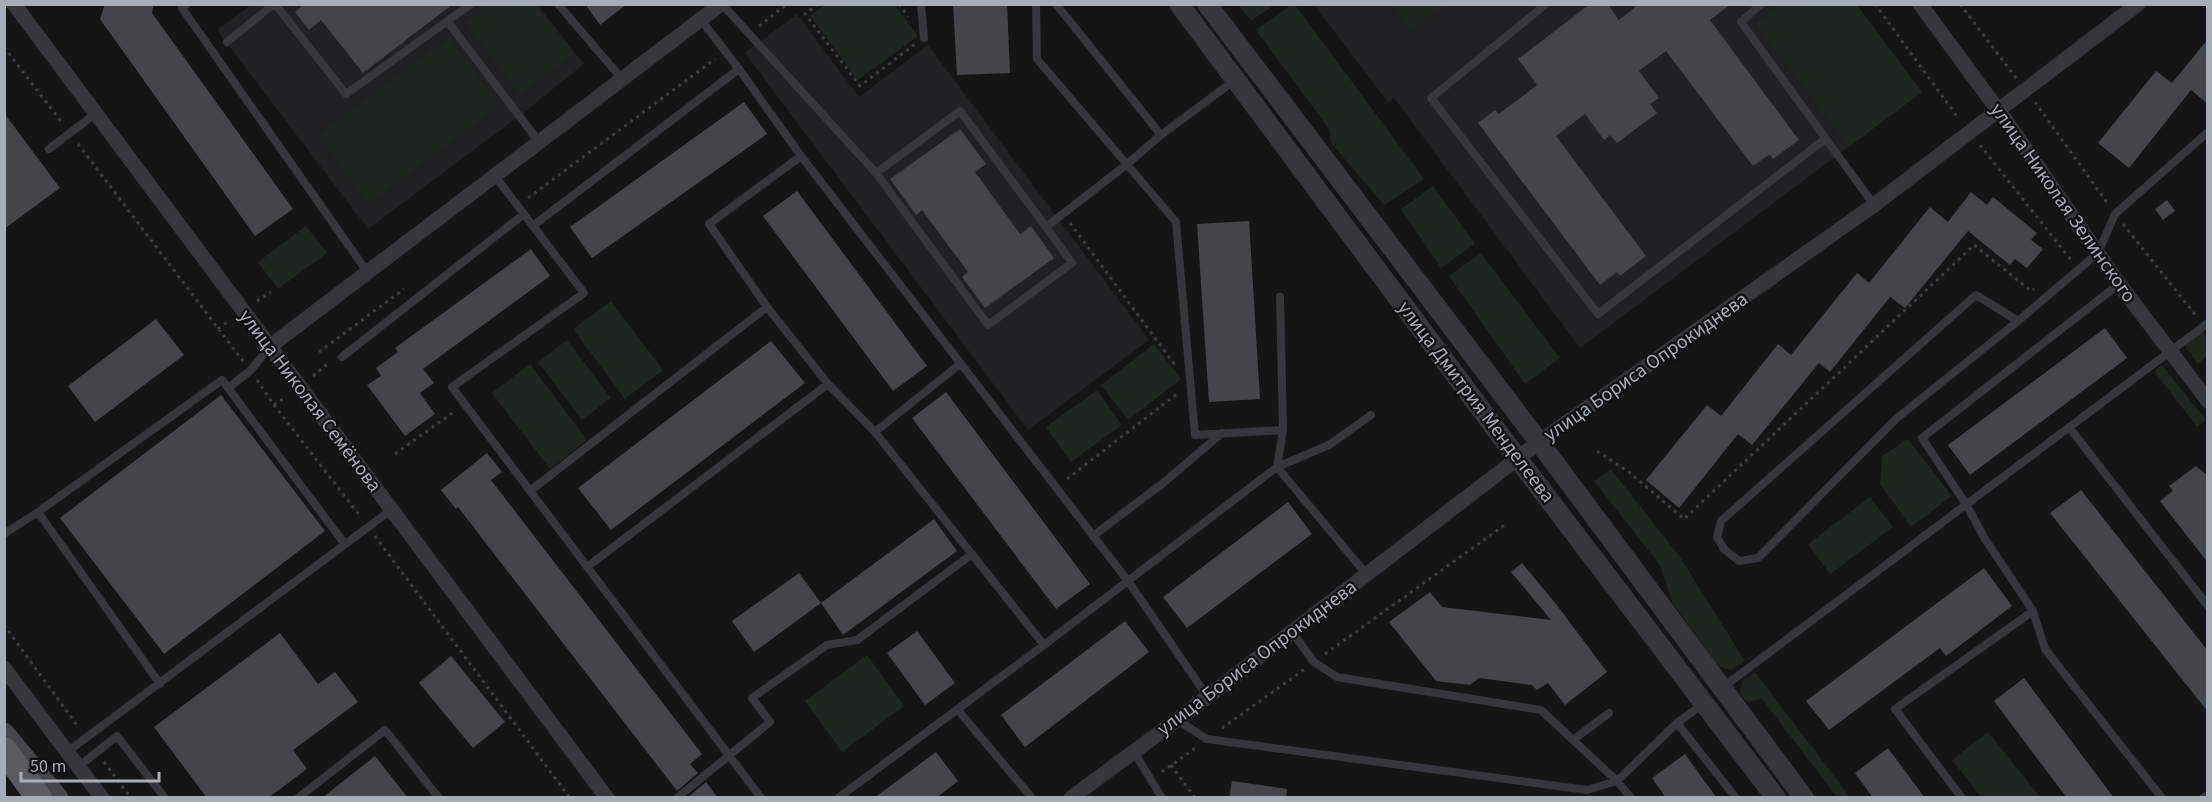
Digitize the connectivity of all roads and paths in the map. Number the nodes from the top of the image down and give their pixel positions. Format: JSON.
{"nodes":[{"id":1,"x":14,"y":4,"type":"edge"},
{"id":2,"x":187,"y":4,"type":"edge"},
{"id":3,"x":275,"y":4,"type":"edge"},
{"id":4,"x":471,"y":4,"type":"edge"},
{"id":5,"x":558,"y":4,"type":"edge"},
{"id":6,"x":722,"y":4,"type":"edge"},
{"id":7,"x":786,"y":4,"type":"edge"},
{"id":8,"x":818,"y":4,"type":"edge"},
{"id":9,"x":921,"y":4,"type":"edge"},
{"id":10,"x":1036,"y":4,"type":"edge"},
{"id":11,"x":1056,"y":4,"type":"edge"},
{"id":12,"x":1179,"y":4,"type":"edge"},
{"id":13,"x":1207,"y":4,"type":"edge"},
{"id":14,"x":1546,"y":4,"type":"edge"},
{"id":15,"x":1761,"y":4,"type":"edge"},
{"id":16,"x":1875,"y":4,"type":"edge"},
{"id":17,"x":1920,"y":4,"type":"edge"},
{"id":18,"x":1960,"y":4,"type":"edge"},
{"id":19,"x":2138,"y":4,"type":"edge"},
{"id":20,"x":701,"y":20,"type":"junction"},
{"id":21,"x":448,"y":22,"type":"junction"},
{"id":22,"x":749,"y":34,"type":"junction"},
{"id":23,"x":924,"y":38,"type":"joint"},
{"id":24,"x":226,"y":42,"type":"dead end"},
{"id":25,"x":4,"y":47,"type":"edge"},
{"id":26,"x":726,"y":51,"type":"junction"},
{"id":27,"x":740,"y":69,"type":"junction"},
{"id":28,"x":622,"y":79,"type":"junction"},
{"id":29,"x":1237,"y":80,"type":"junction"},
{"id":30,"x":2025,"y":89,"type":"junction"},
{"id":31,"x":1997,"y":110,"type":"junction"},
{"id":32,"x":95,"y":114,"type":"junction"},
{"id":33,"x":1968,"y":132,"type":"junction"},
{"id":34,"x":2208,"y":132,"type":"edge"},
{"id":35,"x":70,"y":133,"type":"junction"},
{"id":36,"x":1161,"y":135,"type":"junction"},
{"id":37,"x":1825,"y":139,"type":"junction"},
{"id":38,"x":539,"y":142,"type":"junction"},
{"id":39,"x":49,"y":149,"type":"dead end"},
{"id":40,"x":801,"y":156,"type":"junction"},
{"id":41,"x":1126,"y":165,"type":"junction"},
{"id":42,"x":876,"y":173,"type":"junction"},
{"id":43,"x":495,"y":176,"type":"junction"},
{"id":44,"x":518,"y":206,"type":"junction"},
{"id":45,"x":1874,"y":206,"type":"junction"},
{"id":46,"x":524,"y":214,"type":"junction"},
{"id":47,"x":1064,"y":214,"type":"junction"},
{"id":48,"x":2115,"y":214,"type":"junction"},
{"id":49,"x":534,"y":225,"type":"junction"},
{"id":50,"x":1046,"y":227,"type":"junction"},
{"id":51,"x":2098,"y":253,"type":"junction"},
{"id":52,"x":2065,"y":268,"type":"dead end"},
{"id":53,"x":368,"y":273,"type":"junction"},
{"id":54,"x":2119,"y":284,"type":"junction"},
{"id":55,"x":2040,"y":285,"type":"dead end"},
{"id":56,"x":404,"y":290,"type":"dead end"},
{"id":57,"x":1280,"y":297,"type":"dead end"},
{"id":58,"x":767,"y":308,"type":"junction"},
{"id":59,"x":2018,"y":321,"type":"junction"},
{"id":60,"x":2206,"y":324,"type":"edge"},
{"id":61,"x":269,"y":347,"type":"junction"},
{"id":62,"x":2169,"y":351,"type":"junction"},
{"id":63,"x":319,"y":352,"type":"dead end"},
{"id":64,"x":342,"y":357,"type":"dead end"},
{"id":65,"x":960,"y":364,"type":"junction"},
{"id":66,"x":1176,"y":366,"type":"dead end"},
{"id":67,"x":250,"y":370,"type":"junction"},
{"id":68,"x":828,"y":384,"type":"junction"},
{"id":69,"x":228,"y":388,"type":"junction"},
{"id":70,"x":1182,"y":390,"type":"dead end"},
{"id":71,"x":2208,"y":400,"type":"edge"},
{"id":72,"x":466,"y":403,"type":"junction"},
{"id":73,"x":1371,"y":415,"type":"dead end"},
{"id":74,"x":2069,"y":428,"type":"junction"},
{"id":75,"x":1283,"y":430,"type":"junction"},
{"id":76,"x":875,"y":432,"type":"junction"},
{"id":77,"x":1222,"y":433,"type":"junction"},
{"id":78,"x":1539,"y":442,"type":"junction"},
{"id":79,"x":1597,"y":451,"type":"dead end"},
{"id":80,"x":395,"y":454,"type":"dead end"},
{"id":81,"x":1518,"y":459,"type":"junction"},
{"id":82,"x":1277,"y":467,"type":"junction"},
{"id":83,"x":1056,"y":487,"type":"junction"},
{"id":84,"x":530,"y":491,"type":"junction"},
{"id":85,"x":1966,"y":504,"type":"junction"},
{"id":86,"x":391,"y":510,"type":"junction"},
{"id":87,"x":38,"y":512,"type":"junction"},
{"id":88,"x":1506,"y":524,"type":"dead end"},
{"id":89,"x":368,"y":526,"type":"junction"},
{"id":90,"x":4,"y":534,"type":"edge"},
{"id":91,"x":1093,"y":536,"type":"junction"},
{"id":92,"x":344,"y":543,"type":"junction"},
{"id":93,"x":972,"y":554,"type":"junction"},
{"id":94,"x":587,"y":567,"type":"junction"},
{"id":95,"x":1367,"y":574,"type":"junction"},
{"id":96,"x":1128,"y":581,"type":"junction"},
{"id":97,"x":2208,"y":606,"type":"edge"},
{"id":98,"x":2033,"y":611,"type":"junction"},
{"id":99,"x":4,"y":625,"type":"edge"},
{"id":100,"x":1292,"y":632,"type":"junction"},
{"id":101,"x":1044,"y":645,"type":"junction"},
{"id":102,"x":1314,"y":662,"type":"junction"},
{"id":103,"x":4,"y":668,"type":"edge"},
{"id":104,"x":160,"y":684,"type":"junction"},
{"id":105,"x":1721,"y":689,"type":"junction"},
{"id":106,"x":1207,"y":696,"type":"junction"},
{"id":107,"x":1704,"y":703,"type":"junction"},
{"id":108,"x":957,"y":709,"type":"junction"},
{"id":109,"x":1609,"y":713,"type":"dead end"},
{"id":110,"x":1176,"y":720,"type":"junction"},
{"id":111,"x":1677,"y":723,"type":"junction"},
{"id":112,"x":4,"y":733,"type":"edge"},
{"id":113,"x":86,"y":738,"type":"junction"},
{"id":114,"x":1207,"y":739,"type":"junction"},
{"id":115,"x":1573,"y":740,"type":"junction"},
{"id":116,"x":4,"y":750,"type":"edge"},
{"id":117,"x":67,"y":752,"type":"junction"},
{"id":118,"x":96,"y":752,"type":"junction"},
{"id":119,"x":1134,"y":752,"type":"junction"},
{"id":120,"x":729,"y":755,"type":"junction"},
{"id":121,"x":1171,"y":765,"type":"junction"},
{"id":122,"x":78,"y":767,"type":"junction"},
{"id":123,"x":1151,"y":779,"type":"junction"},
{"id":124,"x":1617,"y":781,"type":"junction"},
{"id":125,"x":2208,"y":795,"type":"edge"},
{"id":126,"x":39,"y":798,"type":"edge"},
{"id":127,"x":58,"y":798,"type":"edge"},
{"id":128,"x":102,"y":798,"type":"edge"},
{"id":129,"x":131,"y":798,"type":"edge"},
{"id":130,"x":165,"y":798,"type":"edge"},
{"id":131,"x":298,"y":798,"type":"edge"},
{"id":132,"x":439,"y":798,"type":"edge"},
{"id":133,"x":570,"y":798,"type":"edge"},
{"id":134,"x":607,"y":798,"type":"edge"},
{"id":135,"x":677,"y":798,"type":"edge"},
{"id":136,"x":760,"y":798,"type":"edge"},
{"id":137,"x":838,"y":798,"type":"edge"},
{"id":138,"x":1032,"y":798,"type":"edge"},
{"id":139,"x":1071,"y":798,"type":"edge"},
{"id":140,"x":1162,"y":798,"type":"edge"},
{"id":141,"x":1195,"y":798,"type":"edge"},
{"id":142,"x":1630,"y":798,"type":"edge"},
{"id":143,"x":1736,"y":798,"type":"edge"},
{"id":144,"x":1776,"y":798,"type":"edge"},
{"id":145,"x":1804,"y":798,"type":"edge"},
{"id":146,"x":1962,"y":798,"type":"edge"},
{"id":147,"x":2162,"y":798,"type":"edge"},
{"id":148,"x":2203,"y":798,"type":"edge"}],
"edges":[{"from":1,"to":32,"type":"street","name":"улица Николая Семёнова"},
{"from":2,"to":53,"type":"lane"},
{"from":3,"to":21,"type":"lane"},
{"from":3,"to":24,"type":"lane"},
{"from":4,"to":21,"type":"lane"},
{"from":5,"to":28,"type":"lane"},
{"from":6,"to":20,"type":"street"},
{"from":6,"to":22,"type":"lane"},
{"from":7,"to":22,"type":"path"},
{"from":8,"to":23,"type":"path"},
{"from":9,"to":23,"type":"lane"},
{"from":10,"to":41,"type":"lane"},
{"from":11,"to":36,"type":"lane"},
{"from":12,"to":29,"type":"street","name":"улица Дмитрия Менделеева"},
{"from":13,"to":78,"type":"street","name":"улица Дмитрия Менделеева"},
{"from":14,"to":37,"type":"lane"},
{"from":15,"to":37,"type":"lane"},
{"from":16,"to":33,"type":"path"},
{"from":17,"to":31,"type":"street","name":"улица Николая Зелинского"},
{"from":18,"to":30,"type":"path"},
{"from":19,"to":30,"type":"street","name":"улица Бориса Опрокиднева"},
{"from":20,"to":26,"type":"lane"},
{"from":20,"to":28,"type":"street"},
{"from":21,"to":38,"type":"lane"},
{"from":22,"to":42,"type":"lane"},
{"from":25,"to":35,"type":"path"},
{"from":26,"to":27,"type":"lane"},
{"from":26,"to":44,"type":"path"},
{"from":27,"to":40,"type":"lane"},
{"from":27,"to":49,"type":"lane"},
{"from":28,"to":38,"type":"street"},
{"from":29,"to":36,"type":"lane"},
{"from":29,"to":81,"type":"street","name":"улица Дмитрия Менделеева"},
{"from":30,"to":31,"type":"street","name":"улица Бориса Опрокиднева"},
{"from":30,"to":48,"type":"path"},
{"from":31,"to":33,"type":"street","name":"улица Бориса Опрокиднева"},
{"from":31,"to":51,"type":"street","name":"улица Николая Зелинского"},
{"from":32,"to":35,"type":"lane"},
{"from":32,"to":61,"type":"street","name":"улица Николая Семёнова"},
{"from":33,"to":45,"type":"street","name":"улица Бориса Опрокиднева"},
{"from":33,"to":52,"type":"path"},
{"from":34,"to":48,"type":"lane"},
{"from":35,"to":39,"type":"lane"},
{"from":35,"to":67,"type":"path"},
{"from":36,"to":41,"type":"lane"},
{"from":37,"to":45,"type":"lane"},
{"from":38,"to":43,"type":"street"},
{"from":40,"to":58,"type":"lane"},
{"from":40,"to":65,"type":"lane"},
{"from":41,"to":47,"type":"lane"},
{"from":41,"to":77,"type":"lane"},
{"from":42,"to":50,"type":"lane"},
{"from":42,"to":50,"type":"lane"},
{"from":43,"to":44,"type":"lane"},
{"from":43,"to":53,"type":"street"},
{"from":44,"to":46,"type":"lane"},
{"from":45,"to":78,"type":"street","name":"улица Бориса Опрокиднева"},
{"from":46,"to":49,"type":"lane"},
{"from":46,"to":64,"type":"lane"},
{"from":47,"to":50,"type":"lane"},
{"from":47,"to":66,"type":"path"},
{"from":48,"to":51,"type":"lane"},
{"from":48,"to":60,"type":"path"},
{"from":49,"to":72,"type":"lane"},
{"from":51,"to":54,"type":"street","name":"улица Николая Зелинского"},
{"from":51,"to":59,"type":"lane"},
{"from":53,"to":61,"type":"street"},
{"from":54,"to":62,"type":"street","name":"улица Николая Зелинского"},
{"from":54,"to":85,"type":"lane"},
{"from":55,"to":79,"type":"path"},
{"from":56,"to":63,"type":"path"},
{"from":57,"to":75,"type":"lane"},
{"from":58,"to":68,"type":"lane"},
{"from":58,"to":84,"type":"lane"},
{"from":59,"to":59,"type":"lane"},
{"from":60,"to":62,"type":"lane"},
{"from":61,"to":67,"type":"lane"},
{"from":61,"to":86,"type":"street","name":"улица Николая Семёнова"},
{"from":62,"to":71,"type":"street","name":"улица Николая Зелинского"},
{"from":62,"to":74,"type":"lane"},
{"from":65,"to":76,"type":"lane"},
{"from":65,"to":83,"type":"lane"},
{"from":67,"to":69,"type":"lane"},
{"from":67,"to":89,"type":"path"},
{"from":68,"to":76,"type":"lane"},
{"from":68,"to":94,"type":"lane"},
{"from":69,"to":87,"type":"lane"},
{"from":69,"to":92,"type":"lane"},
{"from":70,"to":83,"type":"path"},
{"from":72,"to":80,"type":"path"},
{"from":72,"to":84,"type":"lane"},
{"from":73,"to":82,"type":"lane"},
{"from":74,"to":85,"type":"lane"},
{"from":74,"to":97,"type":"lane"},
{"from":75,"to":77,"type":"lane"},
{"from":75,"to":82,"type":"lane"},
{"from":76,"to":93,"type":"lane"},
{"from":77,"to":91,"type":"lane"},
{"from":78,"to":81,"type":"street","name":"улица Бориса Опрокиднева"},
{"from":78,"to":105,"type":"street","name":"улица Дмитрия Менделеева"},
{"from":81,"to":95,"type":"street","name":"улица Бориса Опрокиднева"},
{"from":81,"to":107,"type":"street","name":"улица Дмитрия Менделеева"},
{"from":82,"to":95,"type":"lane"},
{"from":82,"to":96,"type":"lane"},
{"from":83,"to":91,"type":"lane"},
{"from":84,"to":94,"type":"lane"},
{"from":85,"to":98,"type":"lane"},
{"from":85,"to":105,"type":"lane"},
{"from":86,"to":89,"type":"lane"},
{"from":86,"to":134,"type":"street","name":"улица Николая Семёнова"},
{"from":87,"to":90,"type":"lane"},
{"from":87,"to":104,"type":"lane"},
{"from":88,"to":102,"type":"path"},
{"from":89,"to":92,"type":"lane"},
{"from":89,"to":133,"type":"path"},
{"from":91,"to":96,"type":"lane"},
{"from":92,"to":104,"type":"lane"},
{"from":93,"to":101,"type":"lane"},
{"from":93,"to":120,"type":"lane"},
{"from":94,"to":120,"type":"lane"},
{"from":95,"to":100,"type":"street","name":"улица Бориса Опрокиднева"},
{"from":96,"to":101,"type":"lane"},
{"from":96,"to":106,"type":"lane"},
{"from":98,"to":146,"type":"lane"},
{"from":98,"to":147,"type":"lane"},
{"from":99,"to":113,"type":"path"},
{"from":100,"to":102,"type":"lane"},
{"from":100,"to":106,"type":"street","name":"улица Бориса Опрокиднева"},
{"from":101,"to":108,"type":"lane"},
{"from":102,"to":114,"type":"path"},
{"from":102,"to":115,"type":"lane"},
{"from":103,"to":117,"type":"street"},
{"from":104,"to":113,"type":"lane"},
{"from":105,"to":145,"type":"street","name":"улица Дмитрия Менделеева"},
{"from":106,"to":110,"type":"street","name":"улица Бориса Опрокиднева"},
{"from":107,"to":111,"type":"lane"},
{"from":107,"to":144,"type":"street","name":"улица Дмитрия Менделеева"},
{"from":108,"to":137,"type":"lane"},
{"from":108,"to":138,"type":"lane"},
{"from":109,"to":115,"type":"lane"},
{"from":110,"to":114,"type":"lane"},
{"from":110,"to":119,"type":"street","name":"улица Бориса Опрокиднева"},
{"from":111,"to":124,"type":"lane"},
{"from":111,"to":143,"type":"lane"},
{"from":112,"to":127,"type":"main road"},
{"from":113,"to":117,"type":"lane"},
{"from":114,"to":121,"type":"path"},
{"from":114,"to":124,"type":"lane"},
{"from":115,"to":124,"type":"lane"},
{"from":116,"to":126,"type":"highway"},
{"from":117,"to":122,"type":"street"},
{"from":118,"to":122,"type":"lane"},
{"from":118,"to":129,"type":"path"},
{"from":118,"to":130,"type":"lane"},
{"from":119,"to":123,"type":"lane"},
{"from":119,"to":139,"type":"street","name":"улица Бориса Опрокиднева"},
{"from":120,"to":135,"type":"lane"},
{"from":120,"to":136,"type":"lane"},
{"from":121,"to":123,"type":"path"},
{"from":121,"to":141,"type":"path"},
{"from":122,"to":128,"type":"street"},
{"from":123,"to":140,"type":"lane"},
{"from":124,"to":142,"type":"lane"},
{"from":125,"to":148,"type":"lane"},
{"from":131,"to":132,"type":"lane"}]}
